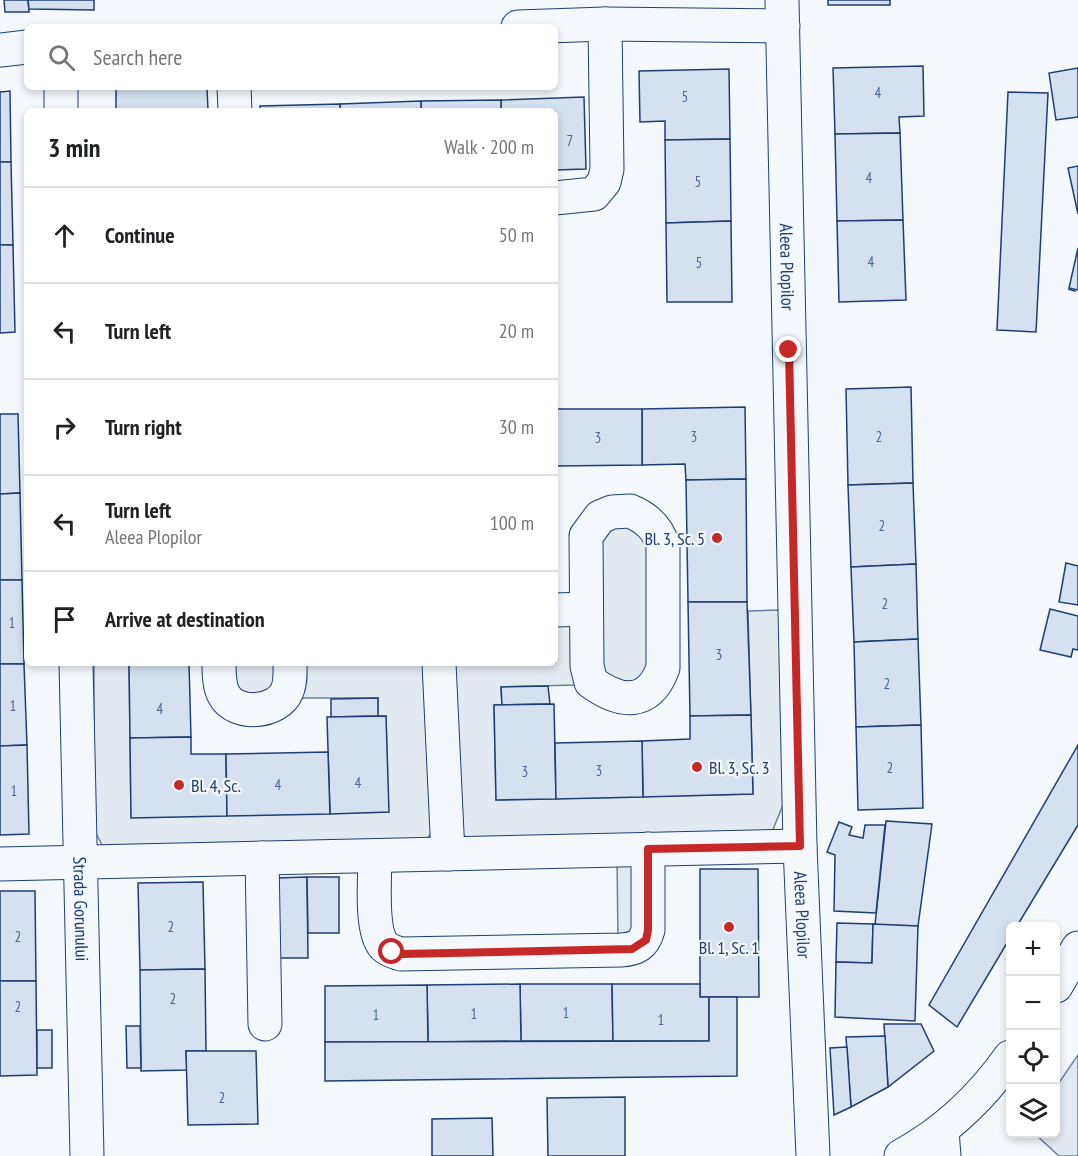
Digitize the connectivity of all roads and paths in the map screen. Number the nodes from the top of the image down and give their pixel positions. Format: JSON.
{"nodes":[{"id":1,"x":782,"y":13,"type":"edge"},
{"id":2,"x":605,"y":24,"type":"junction"},
{"id":3,"x":558,"y":26,"type":"edge"},
{"id":4,"x":24,"y":47,"type":"edge"},
{"id":5,"x":0,"y":50,"type":"edge"},
{"id":6,"x":61,"y":90,"type":"edge"},
{"id":7,"x":234,"y":90,"type":"edge"},
{"id":8,"x":61,"y":108,"type":"edge"},
{"id":9,"x":235,"y":108,"type":"edge"},
{"id":10,"x":558,"y":198,"type":"edge"},
{"id":11,"x":570,"y":610,"type":"edge"},
{"id":12,"x":76,"y":666,"type":"edge"},
{"id":13,"x":219,"y":666,"type":"edge"},
{"id":14,"x":290,"y":666,"type":"edge"},
{"id":15,"x":439,"y":666,"type":"edge"},
{"id":16,"x":800,"y":846,"type":"junction"},
{"id":17,"x":648,"y":849,"type":"junction"},
{"id":18,"x":447,"y":854,"type":"junction"},
{"id":19,"x":375,"y":856,"type":"junction"},
{"id":20,"x":262,"y":858,"type":"junction"},
{"id":21,"x":81,"y":862,"type":"junction"},
{"id":22,"x":0,"y":864,"type":"edge"},
{"id":23,"x":1078,"y":948,"type":"edge"},
{"id":24,"x":1060,"y":979,"type":"edge"},
{"id":25,"x":265,"y":1024,"type":"dead end"},
{"id":26,"x":1006,"y":1063,"type":"edge"},
{"id":27,"x":943,"y":1143,"type":"edge"},
{"id":28,"x":87,"y":1156,"type":"edge"},
{"id":29,"x":813,"y":1156,"type":"edge"},
{"id":30,"x":901,"y":1156,"type":"edge"}],
"edges":[{"from":1,"to":2,"type":"street","name":"Aleea Plopilor"},
{"from":1,"to":16,"type":"street","name":"Aleea Plopilor"},
{"from":2,"to":3,"type":"street","name":"Aleea Plopilor"},
{"from":2,"to":10,"type":"street"},
{"from":4,"to":5,"type":"street"},
{"from":6,"to":8,"type":"street"},
{"from":7,"to":9,"type":"street"},
{"from":11,"to":11,"type":"street"},
{"from":12,"to":21,"type":"street","name":"Strada Gorunului"},
{"from":13,"to":14,"type":"street"},
{"from":15,"to":18,"type":"street"},
{"from":16,"to":17,"type":"street"},
{"from":16,"to":29,"type":"street","name":"Aleea Plopilor"},
{"from":17,"to":18,"type":"street"},
{"from":17,"to":19,"type":"street"},
{"from":18,"to":19,"type":"street"},
{"from":19,"to":20,"type":"street"},
{"from":20,"to":21,"type":"street"},
{"from":20,"to":25,"type":"street"},
{"from":21,"to":22,"type":"street"},
{"from":21,"to":28,"type":"street","name":"Strada Gorunului"},
{"from":23,"to":24,"type":"street"},
{"from":26,"to":27,"type":"street"},
{"from":27,"to":30,"type":"street"}]}
